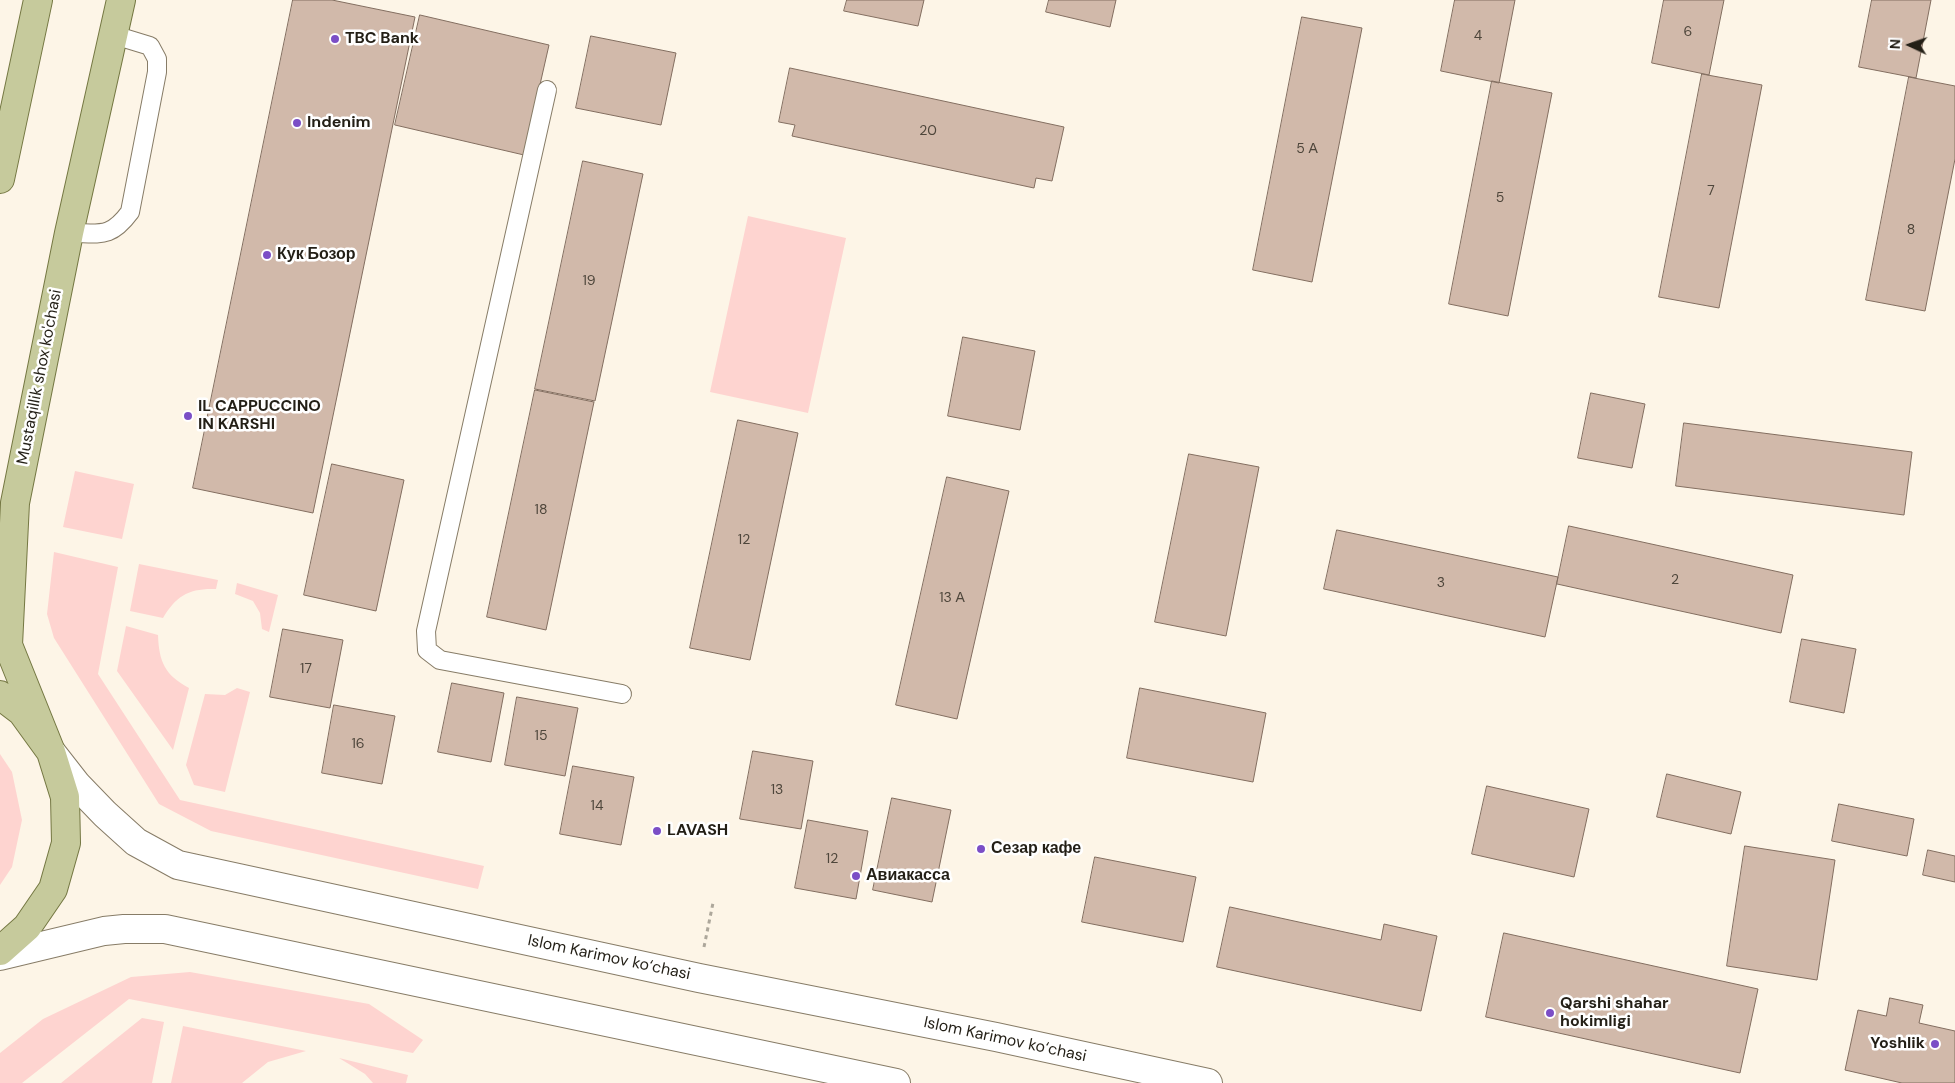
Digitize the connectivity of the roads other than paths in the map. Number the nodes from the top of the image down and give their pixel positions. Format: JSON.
{"nodes":[{"id":1,"x":38,"y":0,"type":"edge"},
{"id":2,"x":120,"y":0,"type":"edge"},
{"id":3,"x":114,"y":35,"type":"junction"},
{"id":4,"x":547,"y":90,"type":"dead end"},
{"id":5,"x":0,"y":179,"type":"edge"},
{"id":6,"x":69,"y":233,"type":"junction"},
{"id":7,"x":622,"y":694,"type":"dead end"},
{"id":8,"x":0,"y":695,"type":"edge"},
{"id":9,"x":51,"y":752,"type":"junction"},
{"id":10,"x":0,"y":950,"type":"edge"},
{"id":11,"x":0,"y":956,"type":"edge"},
{"id":12,"x":896,"y":1083,"type":"edge"},
{"id":13,"x":1208,"y":1083,"type":"edge"}],
"edges":[{"from":1,"to":5,"type":"main road"},
{"from":2,"to":3,"type":"main road","name":"Mustaqillik shox ko'chasi"},
{"from":3,"to":6,"type":"main road","name":"Mustaqillik shox ko'chasi"},
{"from":3,"to":6,"type":"lane"},
{"from":4,"to":7,"type":"lane"},
{"from":6,"to":9,"type":"main road","name":"Mustaqillik shox ko'chasi"},
{"from":8,"to":9,"type":"main road"},
{"from":9,"to":10,"type":"main road"},
{"from":9,"to":13,"type":"main road","name":"Islom Karimov ko‘chasi"},
{"from":11,"to":12,"type":"main road"}]}
